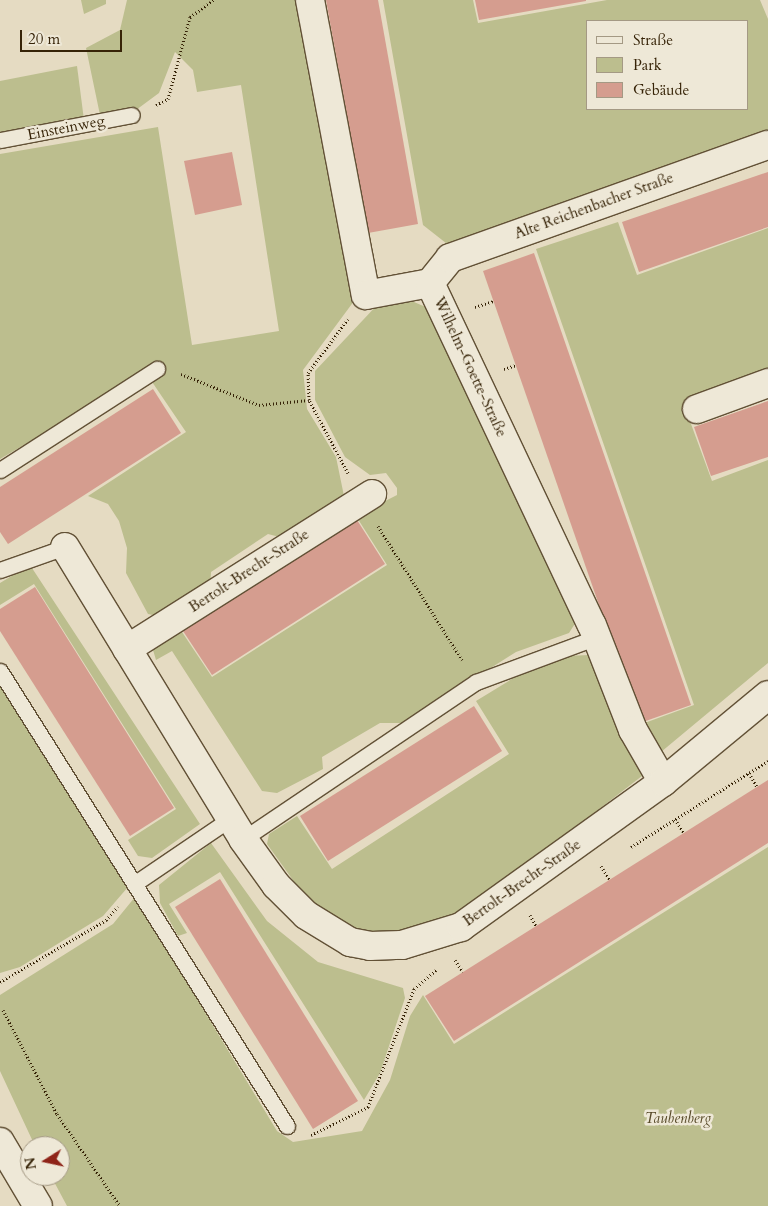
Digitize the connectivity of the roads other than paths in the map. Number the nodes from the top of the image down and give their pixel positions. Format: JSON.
{"nodes":[{"id":1,"x":310,"y":0,"type":"edge"},
{"id":2,"x":132,"y":115,"type":"road end"},
{"id":3,"x":0,"y":140,"type":"edge"},
{"id":4,"x":768,"y":145,"type":"edge"},
{"id":5,"x":430,"y":283,"type":"junction"},
{"id":6,"x":157,"y":369,"type":"road end"},
{"id":7,"x":768,"y":384,"type":"edge"},
{"id":8,"x":697,"y":409,"type":"dead end"},
{"id":9,"x":0,"y":470,"type":"edge"},
{"id":10,"x":372,"y":494,"type":"dead end"},
{"id":11,"x":65,"y":547,"type":"joint"},
{"id":12,"x":0,"y":570,"type":"edge"},
{"id":13,"x":597,"y":637,"type":"junction"},
{"id":14,"x":127,"y":649,"type":"junction"},
{"id":15,"x":0,"y":671,"type":"edge"},
{"id":16,"x":768,"y":695,"type":"edge"},
{"id":17,"x":663,"y":782,"type":"junction"},
{"id":18,"x":237,"y":829,"type":"junction"},
{"id":19,"x":134,"y":884,"type":"junction"},
{"id":20,"x":287,"y":1126,"type":"road end"},
{"id":21,"x":0,"y":1142,"type":"edge"},
{"id":22,"x":38,"y":1206,"type":"edge"}],
"edges":[{"from":1,"to":5,"type":"street","name":"Wilhelm-Goette-Straße"},
{"from":2,"to":3,"type":"lane","name":"Einsteinweg"},
{"from":4,"to":5,"type":"street","name":"Alte Reichenbacher Straße"},
{"from":5,"to":13,"type":"street","name":"Wilhelm-Goette-Straße"},
{"from":6,"to":9,"type":"lane"},
{"from":7,"to":8,"type":"street"},
{"from":10,"to":14,"type":"street","name":"Bertolt-Brecht-Straße"},
{"from":11,"to":12,"type":"lane","name":"Bertolt-Brecht-Straße"},
{"from":11,"to":14,"type":"street","name":"Bertolt-Brecht-Straße"},
{"from":13,"to":17,"type":"street","name":"Wilhelm-Goette-Straße"},
{"from":13,"to":18,"type":"lane"},
{"from":14,"to":18,"type":"street","name":"Bertolt-Brecht-Straße"},
{"from":15,"to":19,"type":"lane"},
{"from":16,"to":17,"type":"street","name":"Bertolt-Brecht-Straße"},
{"from":17,"to":18,"type":"street","name":"Bertolt-Brecht-Straße"},
{"from":18,"to":19,"type":"lane"},
{"from":19,"to":20,"type":"lane"},
{"from":21,"to":22,"type":"street"}]}
